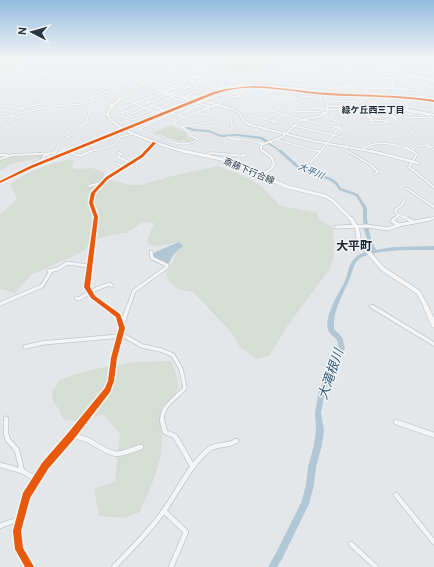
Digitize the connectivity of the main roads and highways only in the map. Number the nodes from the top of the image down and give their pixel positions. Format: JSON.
{"nodes":[{"id":1,"x":143,"y":84,"type":"edge"},
{"id":2,"x":434,"y":325,"type":"edge"}],
"edges":[{"from":1,"to":2,"type":"main road","name":"斎藤下行合線"}]}
